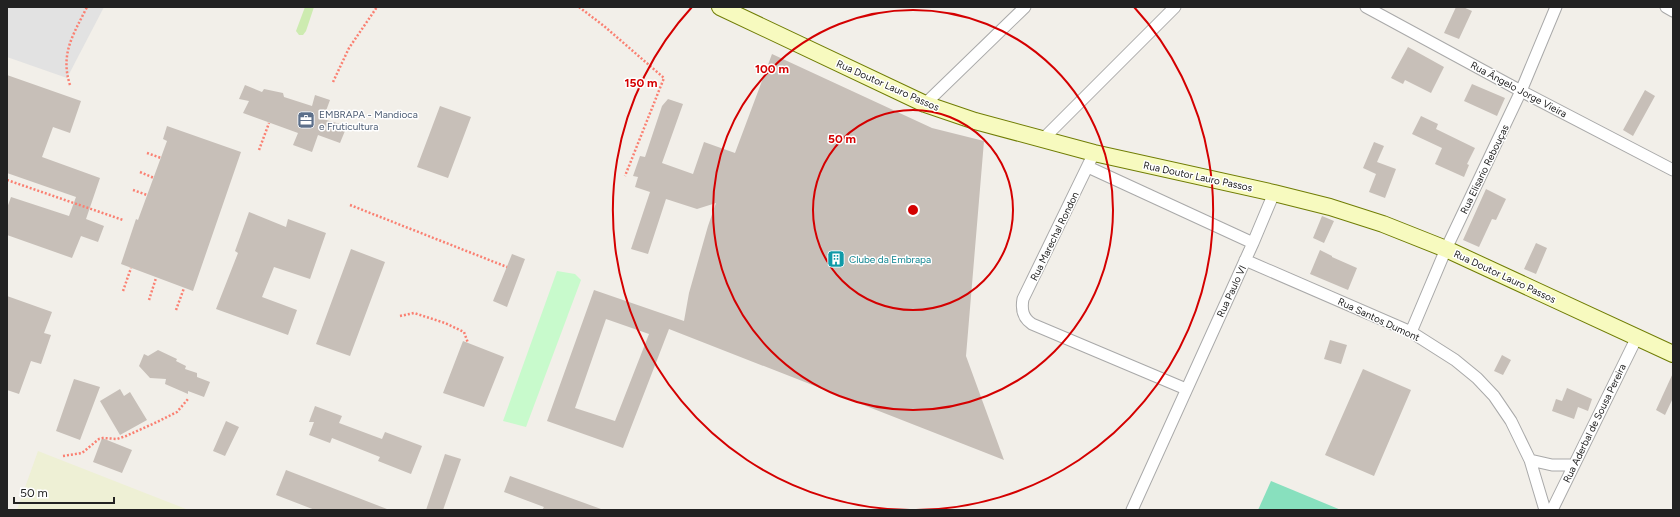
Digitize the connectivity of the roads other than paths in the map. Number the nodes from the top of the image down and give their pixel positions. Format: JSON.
{"nodes":[{"id":1,"x":720,"y":7,"type":"edge"},
{"id":2,"x":1025,"y":7,"type":"edge"},
{"id":3,"x":1175,"y":7,"type":"edge"},
{"id":4,"x":1366,"y":7,"type":"edge"},
{"id":5,"x":1556,"y":7,"type":"edge"},
{"id":6,"x":1666,"y":7,"type":"edge"},
{"id":7,"x":1673,"y":11,"type":"edge"},
{"id":8,"x":1521,"y":91,"type":"junction"},
{"id":9,"x":925,"y":104,"type":"junction"},
{"id":10,"x":1042,"y":140,"type":"junction"},
{"id":11,"x":1091,"y":160,"type":"junction"},
{"id":12,"x":1673,"y":170,"type":"edge"},
{"id":13,"x":1274,"y":193,"type":"junction"},
{"id":14,"x":1253,"y":243,"type":"junction"},
{"id":15,"x":1446,"y":249,"type":"junction"},
{"id":16,"x":1245,"y":260,"type":"junction"},
{"id":17,"x":1411,"y":332,"type":"junction"},
{"id":18,"x":1637,"y":337,"type":"junction"},
{"id":19,"x":1673,"y":354,"type":"edge"},
{"id":20,"x":1186,"y":389,"type":"junction"},
{"id":21,"x":1530,"y":460,"type":"junction"},
{"id":22,"x":1574,"y":464,"type":"junction"},
{"id":23,"x":1132,"y":510,"type":"edge"},
{"id":24,"x":1545,"y":510,"type":"edge"},
{"id":25,"x":1552,"y":510,"type":"edge"}],
"edges":[{"from":1,"to":9,"type":"main road","name":"Rua Doutor Lauro Passos"},
{"from":2,"to":9,"type":"street"},
{"from":3,"to":10,"type":"street"},
{"from":4,"to":8,"type":"street","name":"Rua Ângelo Jorge Vieira"},
{"from":5,"to":8,"type":"street","name":"Rua Elisario Rebouças"},
{"from":6,"to":7,"type":"street"},
{"from":8,"to":12,"type":"street","name":"Rua Ângelo Jorge Vieira"},
{"from":8,"to":15,"type":"street","name":"Rua Elisario Rebouças"},
{"from":9,"to":10,"type":"main road","name":"Rua Doutor Lauro Passos"},
{"from":10,"to":11,"type":"main road","name":"Rua Doutor Lauro Passos"},
{"from":11,"to":13,"type":"main road","name":"Rua Doutor Lauro Passos"},
{"from":11,"to":14,"type":"street"},
{"from":11,"to":20,"type":"street","name":"Rua Marechal Rondon"},
{"from":13,"to":14,"type":"street","name":"Rua Paulo VI"},
{"from":13,"to":15,"type":"main road","name":"Rua Doutor Lauro Passos"},
{"from":14,"to":16,"type":"street","name":"Rua Paulo VI"},
{"from":15,"to":17,"type":"street","name":"Rua Elisario Rebouças"},
{"from":15,"to":18,"type":"main road","name":"Rua Doutor Lauro Passos"},
{"from":16,"to":17,"type":"street","name":"Rua Santos Dumont"},
{"from":16,"to":20,"type":"street","name":"Rua Paulo VI"},
{"from":17,"to":21,"type":"street","name":"Rua Santos Dumont"},
{"from":18,"to":19,"type":"main road","name":"Rua Doutor Lauro Passos"},
{"from":18,"to":22,"type":"street","name":"Rua Aderbal de Sousa Pereira"},
{"from":20,"to":23,"type":"street","name":"Rua Paulo VI"},
{"from":21,"to":22,"type":"street"},
{"from":21,"to":24,"type":"street","name":"Rua Santos Dumont"},
{"from":22,"to":25,"type":"street","name":"Rua Aderbal de Sousa Pereira"}]}
